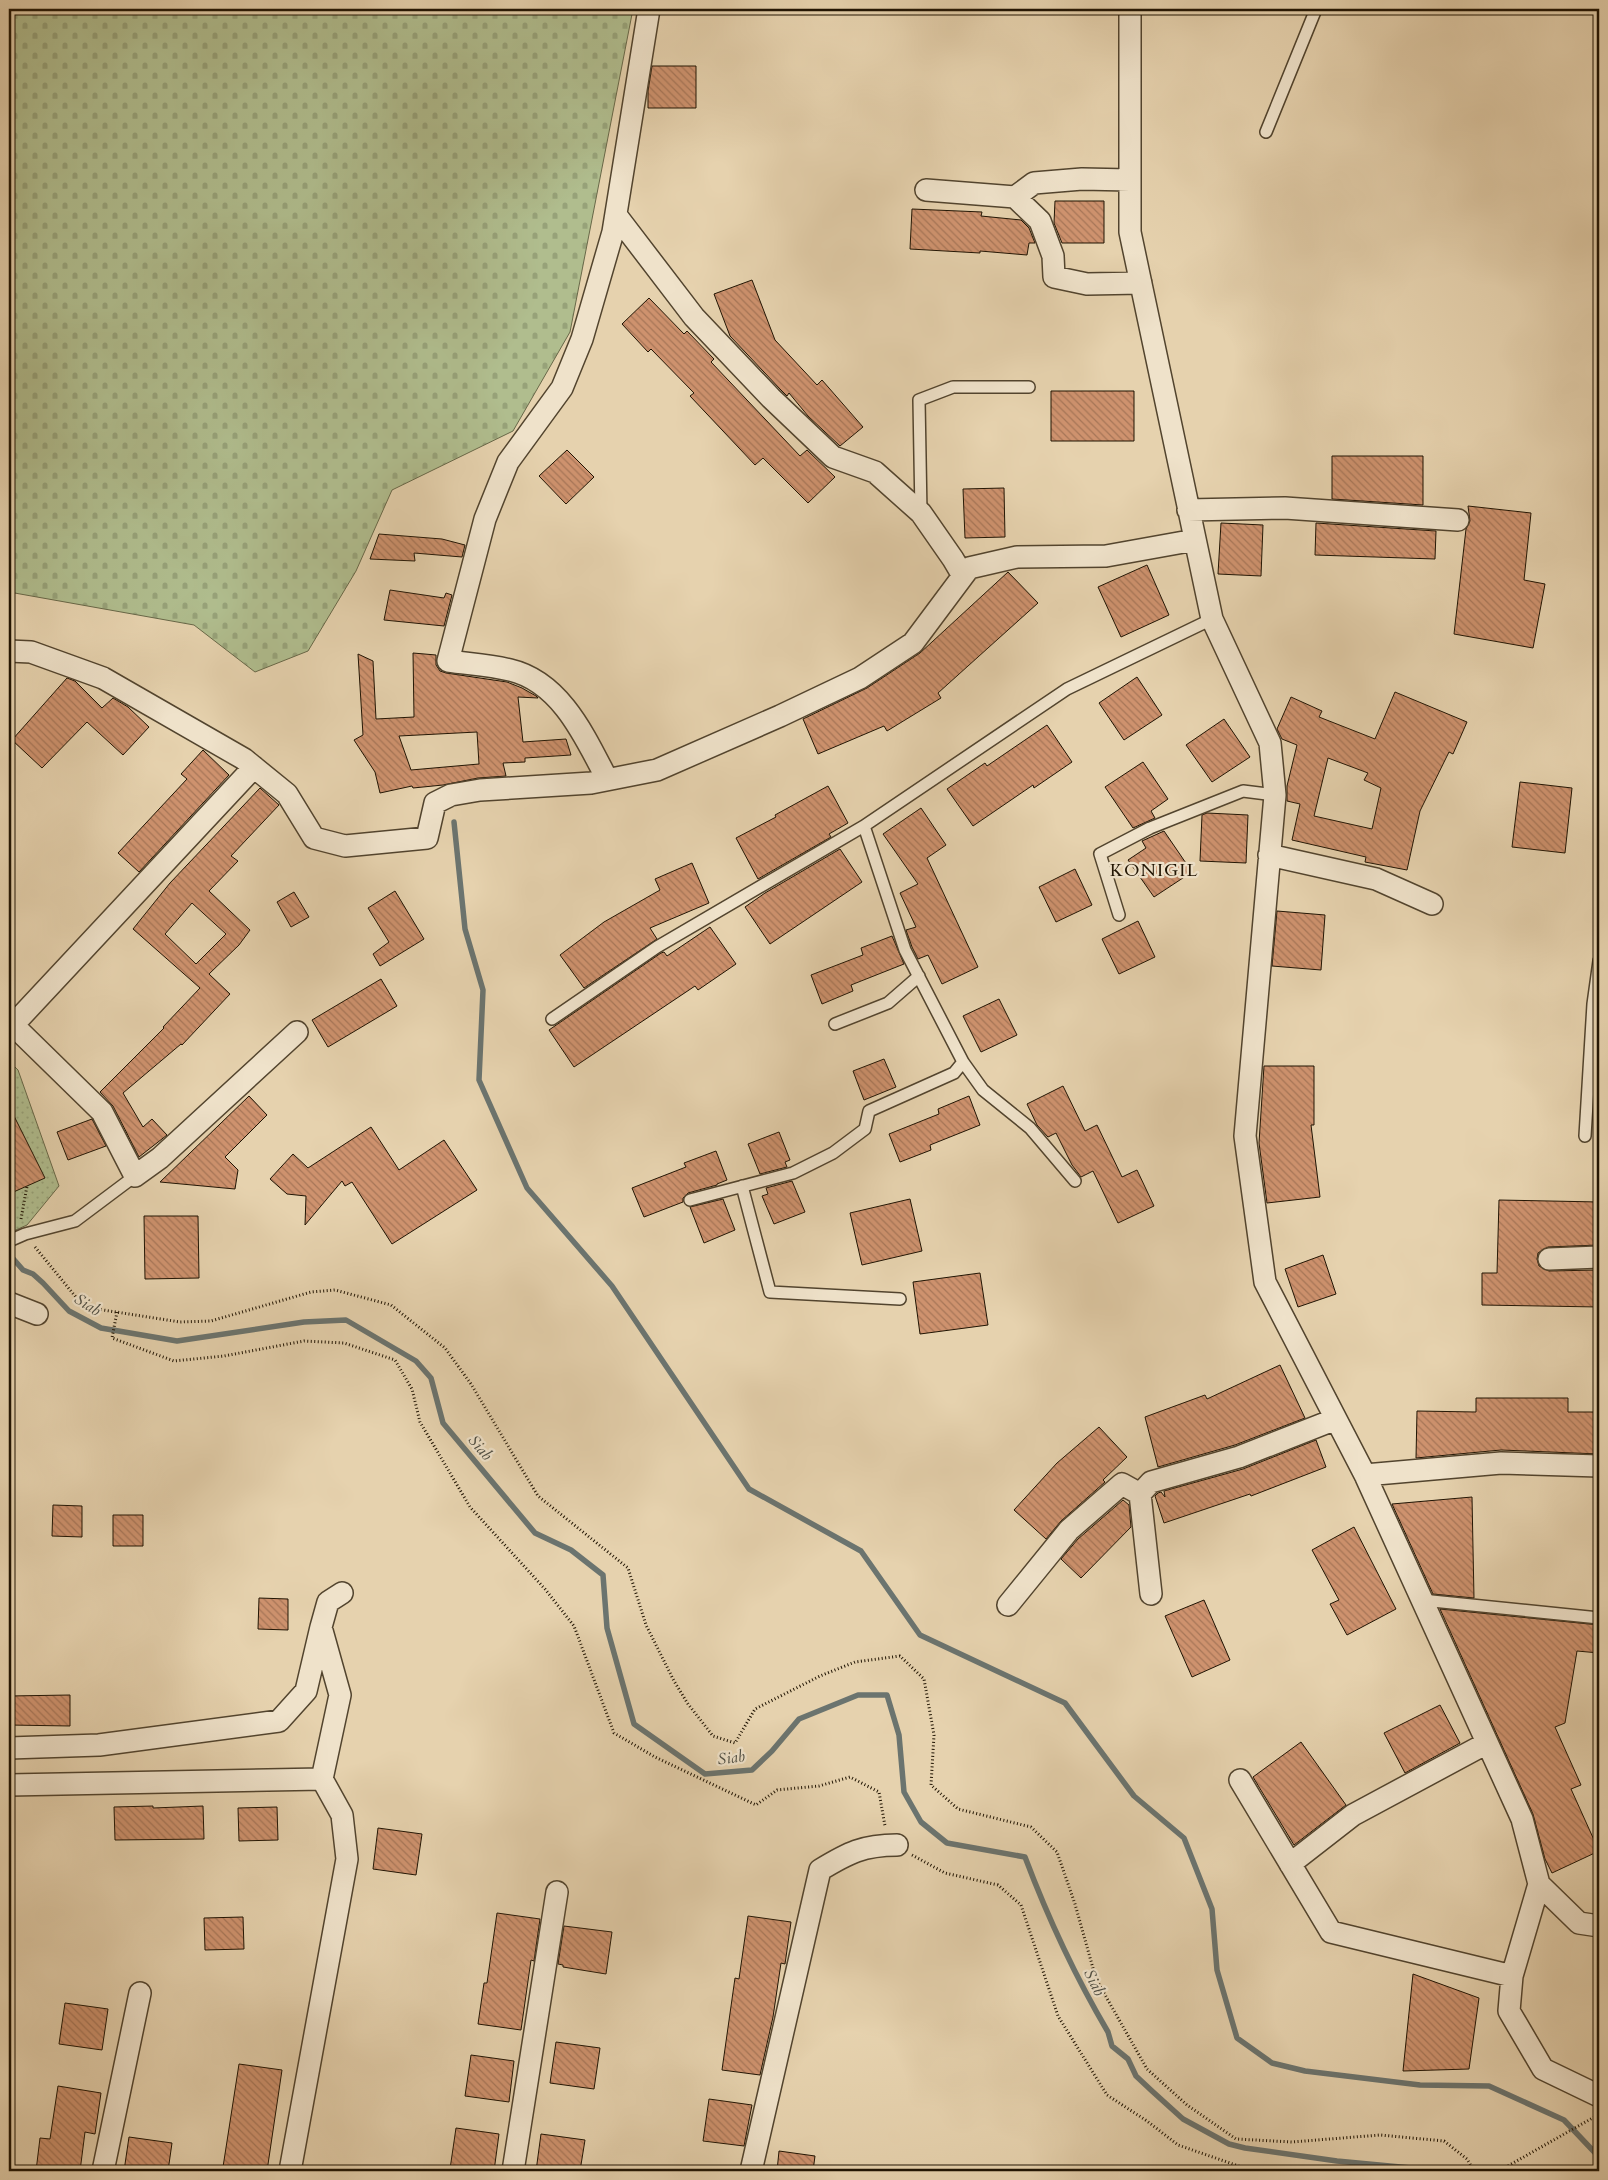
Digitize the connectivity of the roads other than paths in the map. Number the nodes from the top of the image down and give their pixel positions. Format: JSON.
{"nodes":[{"id":1,"x":649,"y":9,"type":"edge"},
{"id":2,"x":1130,"y":9,"type":"edge"},
{"id":3,"x":1316,"y":9,"type":"edge"},
{"id":4,"x":1266,"y":132,"type":"dead end"},
{"id":5,"x":1130,"y":180,"type":"junction"},
{"id":6,"x":926,"y":190,"type":"dead end"},
{"id":7,"x":1015,"y":196,"type":"junction"},
{"id":8,"x":616,"y":215,"type":"junction"},
{"id":9,"x":1141,"y":283,"type":"junction"},
{"id":10,"x":1029,"y":387,"type":"dead end"},
{"id":11,"x":1188,"y":510,"type":"junction"},
{"id":12,"x":921,"y":513,"type":"junction"},
{"id":13,"x":1458,"y":520,"type":"dead end"},
{"id":14,"x":1195,"y":540,"type":"junction"},
{"id":15,"x":963,"y":576,"type":"junction"},
{"id":16,"x":1212,"y":619,"type":"junction"},
{"id":17,"x":9,"y":651,"type":"edge"},
{"id":18,"x":254,"y":767,"type":"junction"},
{"id":19,"x":607,"y":780,"type":"junction"},
{"id":20,"x":1275,"y":795,"type":"junction"},
{"id":21,"x":864,"y":826,"type":"junction"},
{"id":22,"x":1269,"y":855,"type":"junction"},
{"id":23,"x":1432,"y":904,"type":"dead end"},
{"id":24,"x":1119,"y":916,"type":"dead end"},
{"id":25,"x":1599,"y":961,"type":"edge"},
{"id":26,"x":919,"y":976,"type":"junction"},
{"id":27,"x":552,"y":1019,"type":"dead end"},
{"id":28,"x":11,"y":1024,"type":"edge"},
{"id":29,"x":835,"y":1024,"type":"dead end"},
{"id":30,"x":297,"y":1032,"type":"dead end"},
{"id":31,"x":963,"y":1062,"type":"junction"},
{"id":32,"x":1584,"y":1136,"type":"dead end"},
{"id":33,"x":135,"y":1176,"type":"junction"},
{"id":34,"x":1075,"y":1181,"type":"dead end"},
{"id":35,"x":742,"y":1186,"type":"junction"},
{"id":36,"x":690,"y":1200,"type":"dead end"},
{"id":37,"x":11,"y":1240,"type":"edge"},
{"id":38,"x":1599,"y":1257,"type":"edge"},
{"id":39,"x":1549,"y":1259,"type":"dead end"},
{"id":40,"x":900,"y":1299,"type":"dead end"},
{"id":41,"x":9,"y":1303,"type":"edge"},
{"id":42,"x":37,"y":1314,"type":"dead end"},
{"id":43,"x":1336,"y":1420,"type":"junction"},
{"id":44,"x":1599,"y":1466,"type":"edge"},
{"id":45,"x":1366,"y":1475,"type":"junction"},
{"id":46,"x":1140,"y":1494,"type":"junction"},
{"id":47,"x":342,"y":1593,"type":"dead end"},
{"id":48,"x":1151,"y":1594,"type":"dead end"},
{"id":49,"x":1422,"y":1600,"type":"junction"},
{"id":50,"x":1008,"y":1605,"type":"dead end"},
{"id":51,"x":1599,"y":1618,"type":"edge"},
{"id":52,"x":321,"y":1627,"type":"junction"},
{"id":53,"x":1487,"y":1743,"type":"junction"},
{"id":54,"x":9,"y":1748,"type":"edge"},
{"id":55,"x":322,"y":1779,"type":"junction"},
{"id":56,"x":1240,"y":1780,"type":"dead end"},
{"id":57,"x":9,"y":1785,"type":"edge"},
{"id":58,"x":896,"y":1846,"type":"road end"},
{"id":59,"x":1290,"y":1864,"type":"junction"},
{"id":60,"x":1539,"y":1884,"type":"junction"},
{"id":61,"x":557,"y":1892,"type":"dead end"},
{"id":62,"x":1599,"y":1926,"type":"edge"},
{"id":63,"x":1512,"y":1976,"type":"junction"},
{"id":64,"x":140,"y":1993,"type":"dead end"},
{"id":65,"x":1599,"y":2096,"type":"edge"},
{"id":66,"x":103,"y":2171,"type":"edge"},
{"id":67,"x":290,"y":2171,"type":"edge"},
{"id":68,"x":513,"y":2171,"type":"edge"},
{"id":69,"x":751,"y":2171,"type":"edge"}],
"edges":[{"from":1,"to":8,"type":"street"},
{"from":2,"to":5,"type":"street"},
{"from":3,"to":4,"type":"lane"},
{"from":5,"to":7,"type":"street"},
{"from":5,"to":9,"type":"street"},
{"from":6,"to":7,"type":"street"},
{"from":7,"to":9,"type":"street"},
{"from":8,"to":12,"type":"street"},
{"from":8,"to":19,"type":"street"},
{"from":9,"to":11,"type":"street"},
{"from":10,"to":12,"type":"lane"},
{"from":11,"to":13,"type":"street"},
{"from":11,"to":14,"type":"street"},
{"from":12,"to":15,"type":"street"},
{"from":14,"to":15,"type":"street"},
{"from":14,"to":16,"type":"street"},
{"from":15,"to":19,"type":"street"},
{"from":16,"to":20,"type":"street"},
{"from":16,"to":21,"type":"lane"},
{"from":17,"to":18,"type":"street"},
{"from":18,"to":19,"type":"street"},
{"from":18,"to":28,"type":"street"},
{"from":20,"to":22,"type":"street"},
{"from":20,"to":24,"type":"lane"},
{"from":21,"to":26,"type":"lane"},
{"from":21,"to":27,"type":"lane"},
{"from":22,"to":23,"type":"street"},
{"from":22,"to":43,"type":"street"},
{"from":25,"to":32,"type":"lane"},
{"from":26,"to":29,"type":"lane"},
{"from":26,"to":31,"type":"lane"},
{"from":28,"to":33,"type":"street"},
{"from":30,"to":33,"type":"street"},
{"from":31,"to":34,"type":"lane"},
{"from":31,"to":35,"type":"lane"},
{"from":33,"to":37,"type":"lane"},
{"from":35,"to":36,"type":"lane"},
{"from":35,"to":40,"type":"lane"},
{"from":38,"to":39,"type":"street"},
{"from":41,"to":42,"type":"street"},
{"from":43,"to":45,"type":"street"},
{"from":43,"to":46,"type":"street"},
{"from":44,"to":45,"type":"street"},
{"from":45,"to":49,"type":"street"},
{"from":46,"to":48,"type":"street"},
{"from":46,"to":50,"type":"street"},
{"from":47,"to":52,"type":"street"},
{"from":49,"to":51,"type":"lane"},
{"from":49,"to":53,"type":"street"},
{"from":52,"to":54,"type":"street"},
{"from":52,"to":55,"type":"street"},
{"from":53,"to":59,"type":"street"},
{"from":53,"to":60,"type":"street"},
{"from":55,"to":57,"type":"street"},
{"from":55,"to":67,"type":"street"},
{"from":56,"to":59,"type":"street"},
{"from":58,"to":69,"type":"street"},
{"from":59,"to":63,"type":"street"},
{"from":60,"to":62,"type":"street"},
{"from":60,"to":63,"type":"street"},
{"from":61,"to":68,"type":"street"},
{"from":63,"to":65,"type":"street"},
{"from":64,"to":66,"type":"street"}]}
